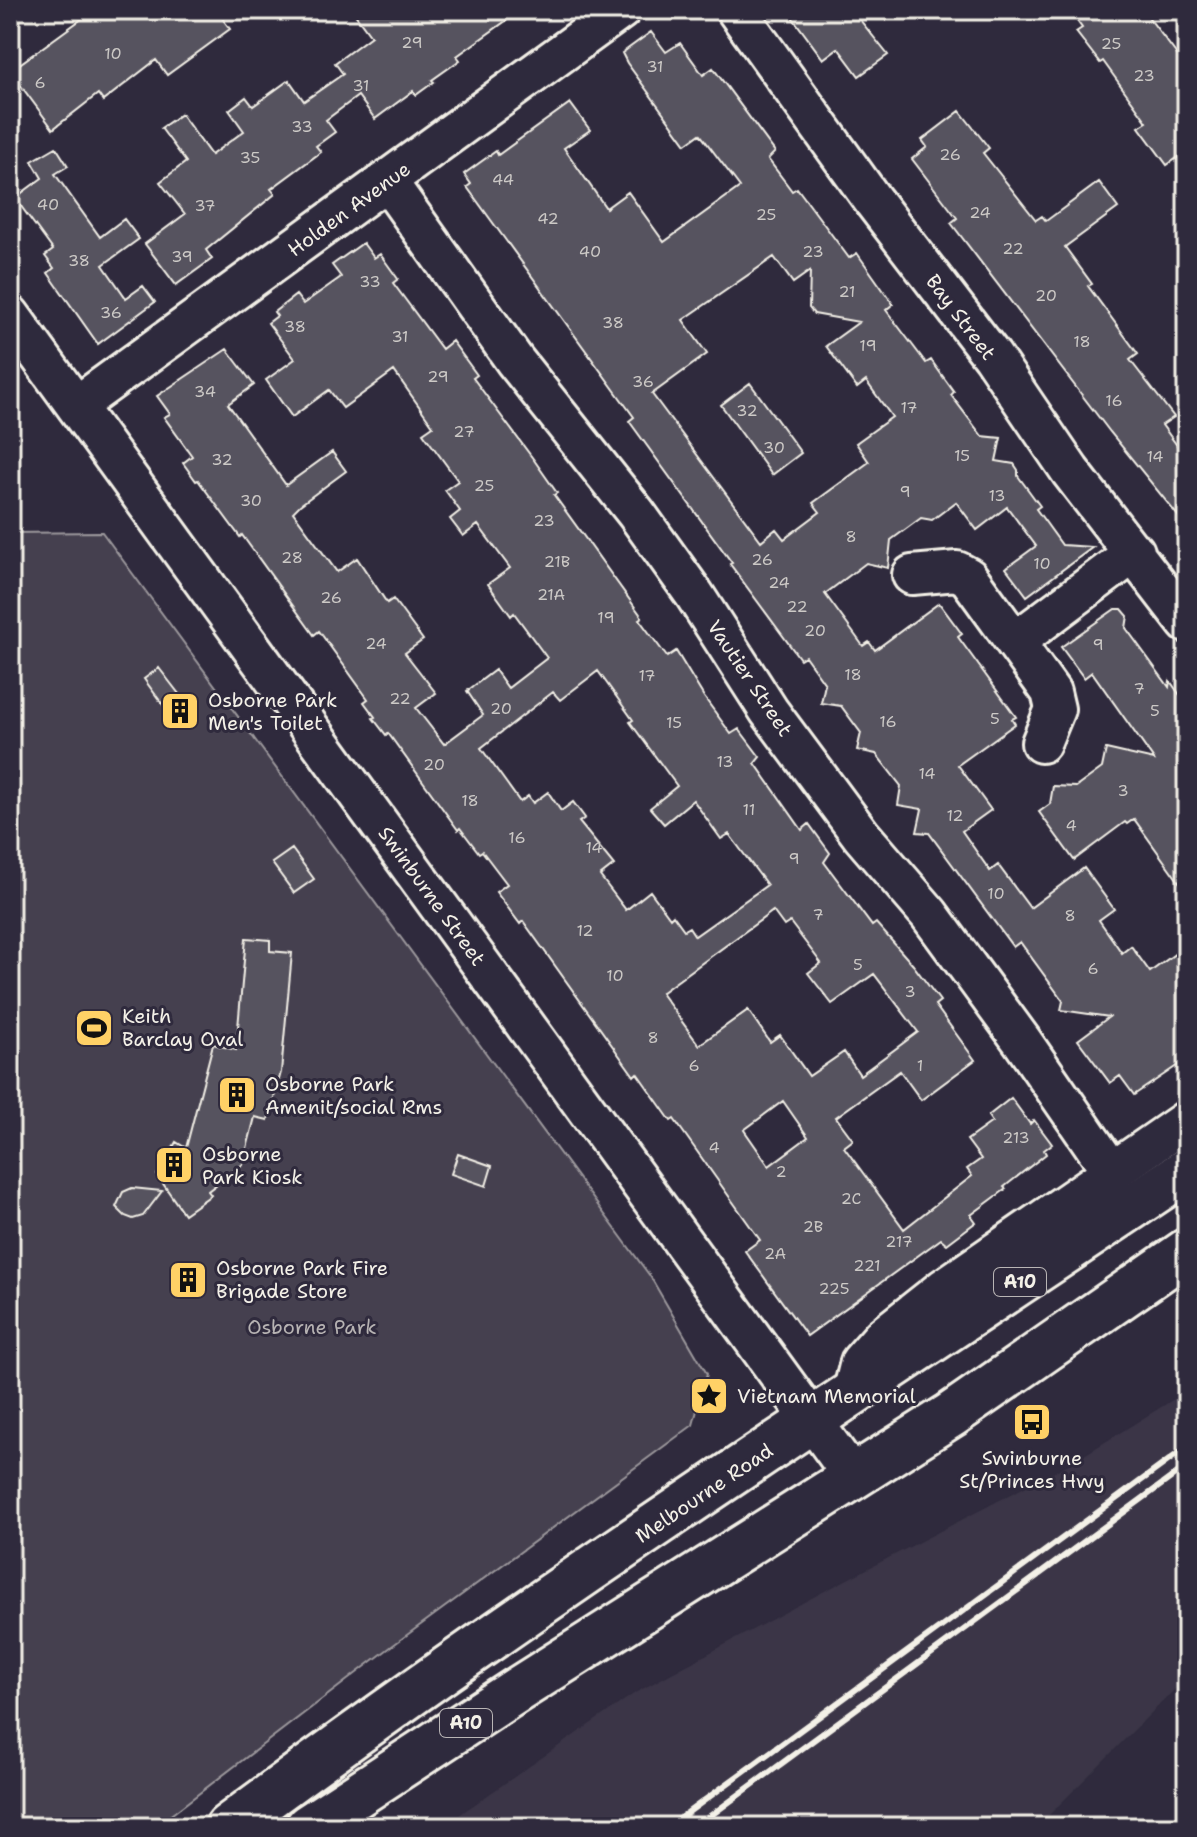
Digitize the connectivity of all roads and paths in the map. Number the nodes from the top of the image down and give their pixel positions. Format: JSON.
{"nodes":[{"id":1,"x":621,"y":10,"type":"edge"},
{"id":2,"x":736,"y":10,"type":"edge"},
{"id":3,"x":387,"y":181,"type":"junction"},
{"id":4,"x":10,"y":315,"type":"edge"},
{"id":5,"x":76,"y":406,"type":"junction"},
{"id":6,"x":1135,"y":552,"type":"junction"},
{"id":7,"x":912,"y":575,"type":"dead end"},
{"id":8,"x":1187,"y":623,"type":"edge"},
{"id":9,"x":1016,"y":641,"type":"junction"},
{"id":10,"x":1041,"y":743,"type":"dead end"},
{"id":11,"x":1187,"y":1120,"type":"edge"},
{"id":12,"x":1187,"y":1170,"type":"edge"},
{"id":13,"x":1113,"y":1173,"type":"junction"},
{"id":14,"x":1187,"y":1251,"type":"edge"},
{"id":15,"x":852,"y":1394,"type":"junction"},
{"id":16,"x":812,"y":1420,"type":"junction"},
{"id":17,"x":854,"y":1478,"type":"junction"},
{"id":18,"x":228,"y":1827,"type":"edge"},
{"id":19,"x":308,"y":1827,"type":"edge"}],
"edges":[{"from":1,"to":3,"type":"street","name":"Holden Avenue"},
{"from":2,"to":6,"type":"street","name":"Bay Street"},
{"from":3,"to":5,"type":"street","name":"Holden Avenue"},
{"from":3,"to":13,"type":"street","name":"Vautier Street"},
{"from":4,"to":5,"type":"street","name":"Swinburne Street"},
{"from":5,"to":16,"type":"street","name":"Swinburne Street"},
{"from":6,"to":8,"type":"street","name":"Bay Street"},
{"from":6,"to":9,"type":"street"},
{"from":7,"to":9,"type":"street"},
{"from":9,"to":10,"type":"street"},
{"from":11,"to":13,"type":"street"},
{"from":12,"to":15,"type":"highway","name":"Melbourne Road","number":"A10"},
{"from":13,"to":15,"type":"street"},
{"from":14,"to":17,"type":"highway","number":"A10"},
{"from":15,"to":16,"type":"highway","name":"Melbourne Road","number":"A10"},
{"from":16,"to":17,"type":"street","name":"Swinburne Street"},
{"from":16,"to":18,"type":"highway","name":"Melbourne Road","number":"A10"},
{"from":17,"to":19,"type":"highway","number":"A10"}]}
